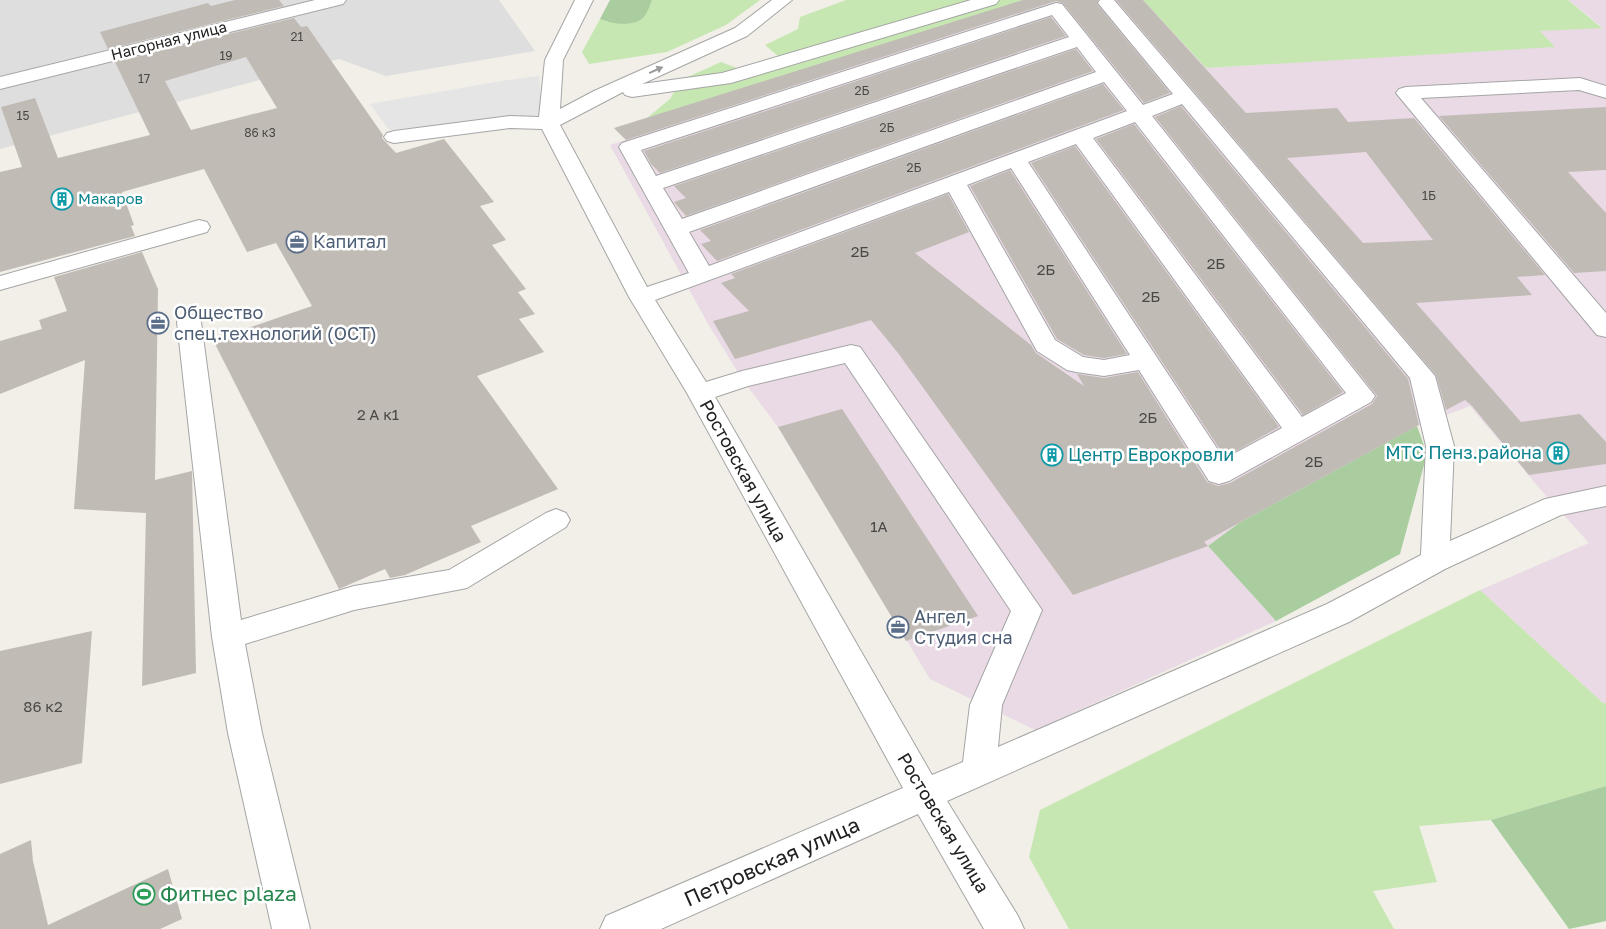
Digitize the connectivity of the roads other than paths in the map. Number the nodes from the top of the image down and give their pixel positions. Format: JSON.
{"nodes":[{"id":1,"x":337,"y":0,"type":"edge"},
{"id":2,"x":584,"y":0,"type":"edge"},
{"id":3,"x":783,"y":0,"type":"edge"},
{"id":4,"x":990,"y":0,"type":"edge"},
{"id":5,"x":1107,"y":2,"type":"dead end"},
{"id":6,"x":1081,"y":39,"type":"junction"},
{"id":7,"x":1108,"y":74,"type":"junction"},
{"id":8,"x":0,"y":83,"type":"edge"},
{"id":9,"x":1606,"y":92,"type":"edge"},
{"id":10,"x":601,"y":95,"type":"junction"},
{"id":11,"x":1186,"y":96,"type":"junction"},
{"id":12,"x":1138,"y":113,"type":"junction"},
{"id":13,"x":549,"y":123,"type":"junction"},
{"id":14,"x":1080,"y":135,"type":"junction"},
{"id":15,"x":394,"y":137,"type":"dead end"},
{"id":16,"x":1016,"y":159,"type":"junction"},
{"id":17,"x":955,"y":182,"type":"junction"},
{"id":18,"x":651,"y":185,"type":"junction"},
{"id":19,"x":199,"y":227,"type":"dead end"},
{"id":20,"x":676,"y":229,"type":"junction"},
{"id":21,"x":704,"y":276,"type":"junction"},
{"id":22,"x":0,"y":283,"type":"edge"},
{"id":23,"x":641,"y":297,"type":"junction"},
{"id":24,"x":189,"y":322,"type":"dead end"},
{"id":25,"x":1606,"y":329,"type":"edge"},
{"id":26,"x":1146,"y":361,"type":"junction"},
{"id":27,"x":700,"y":393,"type":"junction"},
{"id":28,"x":1298,"y":431,"type":"junction"},
{"id":29,"x":1606,"y":496,"type":"edge"},
{"id":30,"x":556,"y":520,"type":"dead end"},
{"id":31,"x":1435,"y":561,"type":"junction"},
{"id":32,"x":228,"y":637,"type":"junction"},
{"id":33,"x":979,"y":772,"type":"junction"},
{"id":34,"x":925,"y":795,"type":"junction"},
{"id":35,"x":291,"y":929,"type":"edge"},
{"id":36,"x":619,"y":929,"type":"edge"},
{"id":37,"x":1005,"y":929,"type":"edge"}],
"edges":[{"from":1,"to":8,"type":"street","name":"Нагорная улица"},
{"from":2,"to":13,"type":"street"},
{"from":10,"to":3,"type":"street","one_way":true},
{"from":4,"to":10,"type":"street"},
{"from":5,"to":11,"type":"street"},
{"from":6,"to":7,"type":"street"},
{"from":6,"to":18,"type":"street"},
{"from":6,"to":18,"type":"street"},
{"from":7,"to":12,"type":"street"},
{"from":7,"to":20,"type":"street"},
{"from":9,"to":25,"type":"street"},
{"from":10,"to":13,"type":"street"},
{"from":11,"to":12,"type":"street"},
{"from":11,"to":31,"type":"street"},
{"from":12,"to":14,"type":"street"},
{"from":12,"to":28,"type":"street"},
{"from":13,"to":15,"type":"street"},
{"from":13,"to":23,"type":"street","name":"Ростовская улица"},
{"from":14,"to":16,"type":"street"},
{"from":14,"to":28,"type":"street"},
{"from":16,"to":17,"type":"street"},
{"from":16,"to":26,"type":"street"},
{"from":17,"to":21,"type":"street"},
{"from":17,"to":26,"type":"street"},
{"from":18,"to":20,"type":"street"},
{"from":19,"to":22,"type":"street"},
{"from":20,"to":21,"type":"street"},
{"from":21,"to":23,"type":"street"},
{"from":23,"to":27,"type":"street","name":"Ростовская улица"},
{"from":24,"to":32,"type":"street"},
{"from":26,"to":28,"type":"street"},
{"from":27,"to":33,"type":"street"},
{"from":27,"to":34,"type":"street","name":"Ростовская улица"},
{"from":29,"to":31,"type":"street","name":"Петровская улица"},
{"from":30,"to":32,"type":"street"},
{"from":31,"to":33,"type":"street","name":"Петровская улица"},
{"from":32,"to":35,"type":"street"},
{"from":33,"to":34,"type":"street","name":"Петровская улица"},
{"from":34,"to":36,"type":"street","name":"Петровская улица"},
{"from":34,"to":37,"type":"street","name":"Ростовская улица"}]}
